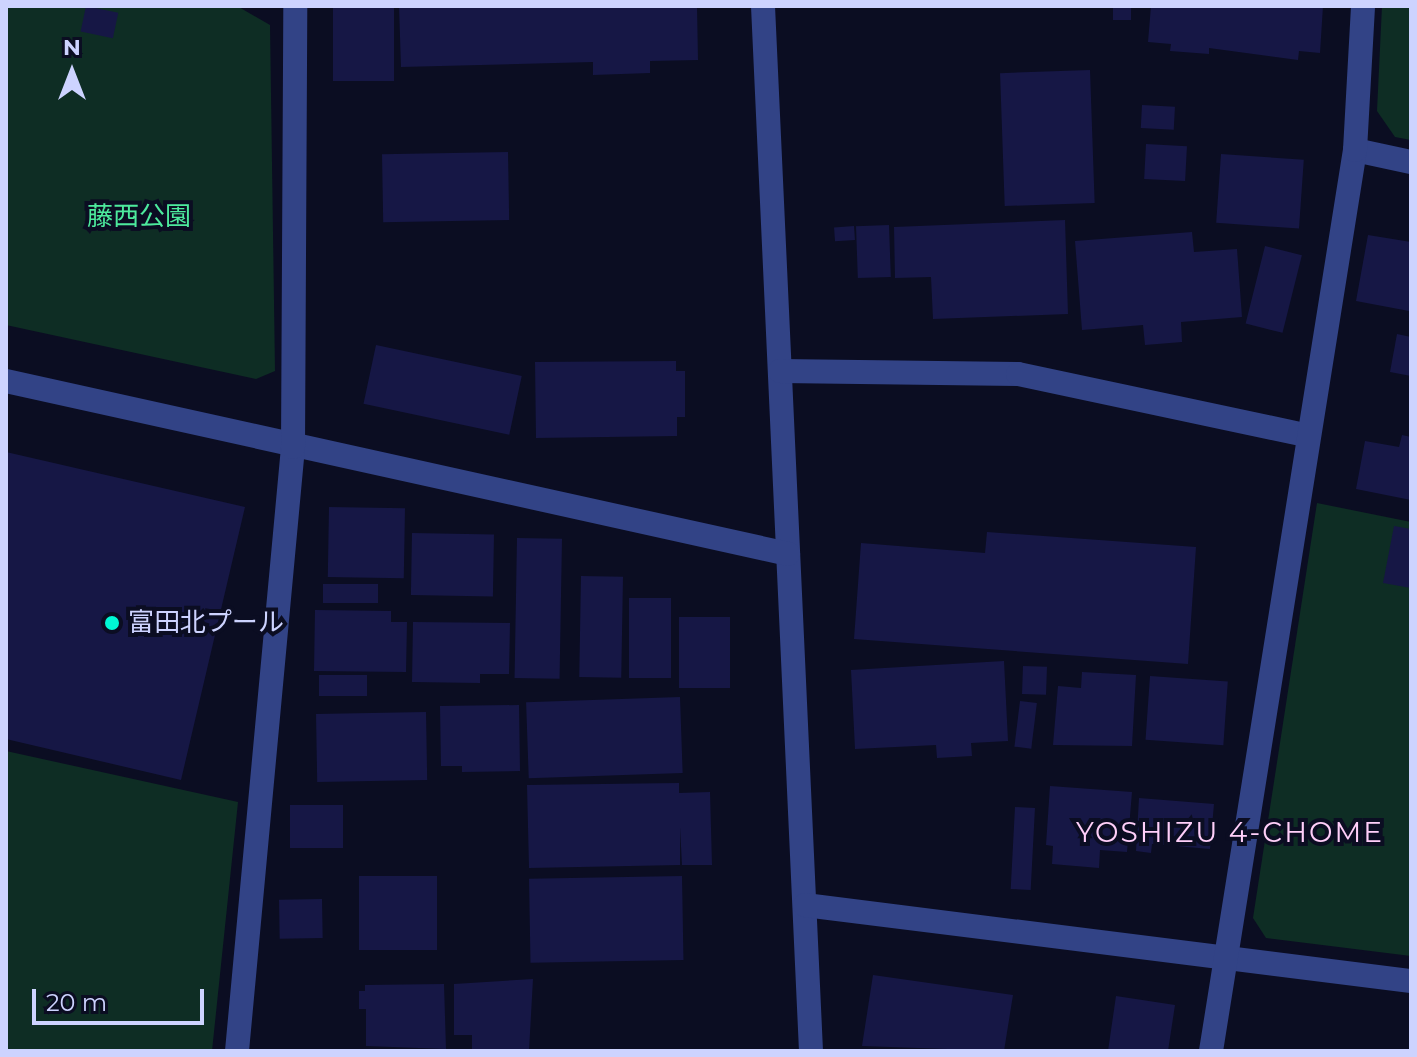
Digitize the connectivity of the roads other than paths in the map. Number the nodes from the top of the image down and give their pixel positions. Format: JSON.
{"nodes":[{"id":1,"x":295,"y":6,"type":"edge"},
{"id":2,"x":763,"y":6,"type":"edge"},
{"id":3,"x":1363,"y":6,"type":"edge"},
{"id":4,"x":1355,"y":150,"type":"junction"},
{"id":5,"x":1411,"y":162,"type":"edge"},
{"id":6,"x":780,"y":371,"type":"junction"},
{"id":7,"x":6,"y":381,"type":"edge"},
{"id":8,"x":1306,"y":435,"type":"junction"},
{"id":9,"x":293,"y":447,"type":"junction"},
{"id":10,"x":788,"y":554,"type":"junction"},
{"id":11,"x":805,"y":905,"type":"junction"},
{"id":12,"x":1224,"y":956,"type":"junction"},
{"id":13,"x":1411,"y":981,"type":"edge"},
{"id":14,"x":237,"y":1051,"type":"edge"},
{"id":15,"x":811,"y":1051,"type":"edge"},
{"id":16,"x":1211,"y":1051,"type":"edge"}],
"edges":[{"from":1,"to":9,"type":"street"},
{"from":2,"to":6,"type":"street"},
{"from":3,"to":4,"type":"street"},
{"from":4,"to":5,"type":"street"},
{"from":4,"to":8,"type":"street"},
{"from":6,"to":8,"type":"street"},
{"from":6,"to":10,"type":"street"},
{"from":7,"to":9,"type":"street"},
{"from":8,"to":12,"type":"street"},
{"from":9,"to":10,"type":"street"},
{"from":9,"to":14,"type":"street"},
{"from":10,"to":11,"type":"street"},
{"from":11,"to":12,"type":"street"},
{"from":11,"to":15,"type":"street"},
{"from":12,"to":13,"type":"street"},
{"from":12,"to":16,"type":"street"}]}
